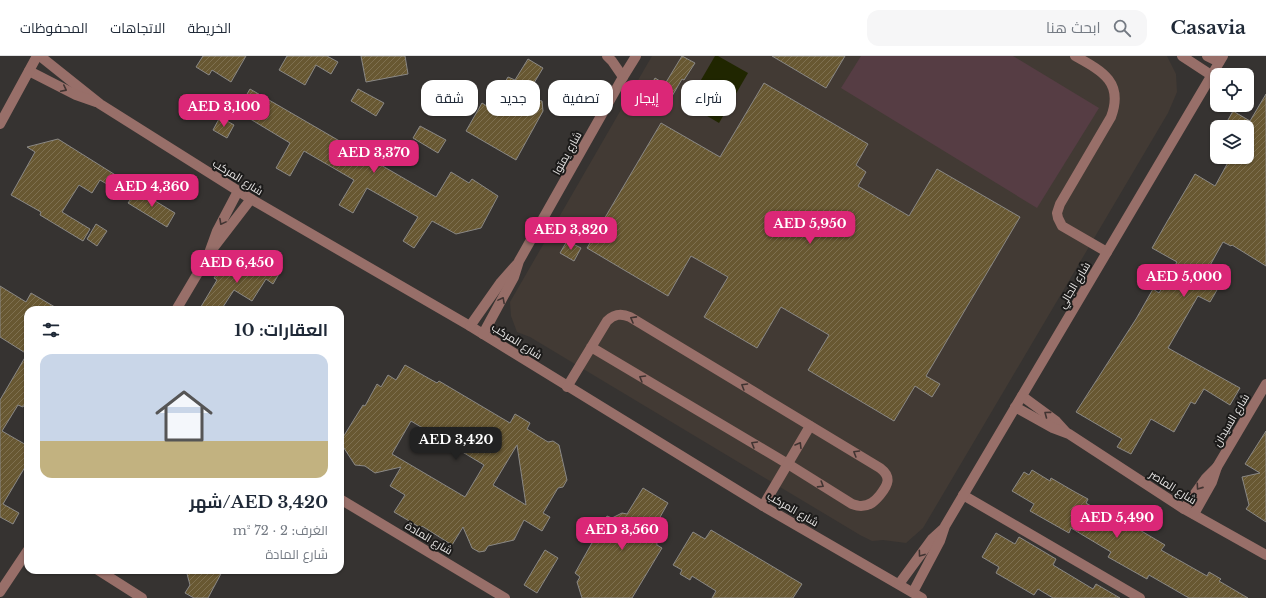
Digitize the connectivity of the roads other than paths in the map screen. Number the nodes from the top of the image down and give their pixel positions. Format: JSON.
{"nodes":[{"id":1,"x":38,"y":56,"type":"edge"},
{"id":2,"x":607,"y":56,"type":"edge"},
{"id":3,"x":636,"y":56,"type":"edge"},
{"id":4,"x":1075,"y":56,"type":"edge"},
{"id":5,"x":1182,"y":56,"type":"edge"},
{"id":6,"x":1207,"y":56,"type":"edge"},
{"id":7,"x":1221,"y":59,"type":"edge"},
{"id":8,"x":1215,"y":68,"type":"edge"},
{"id":9,"x":29,"y":71,"type":"junction"},
{"id":10,"x":1210,"y":74,"type":"edge"},
{"id":11,"x":623,"y":77,"type":"junction"},
{"id":12,"x":1210,"y":77,"type":"edge"},
{"id":13,"x":100,"y":104,"type":"junction"},
{"id":14,"x":0,"y":124,"type":"edge"},
{"id":15,"x":238,"y":191,"type":"junction"},
{"id":16,"x":251,"y":199,"type":"junction"},
{"id":17,"x":1107,"y":252,"type":"junction"},
{"id":18,"x":209,"y":254,"type":"junction"},
{"id":19,"x":520,"y":261,"type":"junction"},
{"id":20,"x":178,"y":306,"type":"edge"},
{"id":21,"x":470,"y":326,"type":"junction"},
{"id":22,"x":483,"y":334,"type":"junction"},
{"id":23,"x":591,"y":347,"type":"junction"},
{"id":24,"x":1266,"y":384,"type":"edge"},
{"id":25,"x":567,"y":387,"type":"junction"},
{"id":26,"x":1022,"y":396,"type":"junction"},
{"id":27,"x":1016,"y":407,"type":"junction"},
{"id":28,"x":810,"y":426,"type":"junction"},
{"id":29,"x":1069,"y":434,"type":"junction"},
{"id":30,"x":788,"y":464,"type":"junction"},
{"id":31,"x":1217,"y":467,"type":"junction"},
{"id":32,"x":963,"y":495,"type":"junction"},
{"id":33,"x":344,"y":501,"type":"edge"},
{"id":34,"x":763,"y":506,"type":"junction"},
{"id":35,"x":1184,"y":509,"type":"junction"},
{"id":36,"x":1194,"y":514,"type":"junction"},
{"id":37,"x":945,"y":526,"type":"junction"},
{"id":38,"x":1266,"y":555,"type":"edge"},
{"id":39,"x":24,"y":556,"type":"edge"},
{"id":40,"x":104,"y":574,"type":"edge"},
{"id":41,"x":899,"y":584,"type":"junction"},
{"id":42,"x":0,"y":592,"type":"edge"},
{"id":43,"x":913,"y":592,"type":"junction"},
{"id":44,"x":142,"y":598,"type":"edge"},
{"id":45,"x":505,"y":598,"type":"edge"},
{"id":46,"x":922,"y":598,"type":"edge"},
{"id":47,"x":1140,"y":598,"type":"edge"}],
"edges":[{"from":1,"to":9,"type":"street"},
{"from":1,"to":13,"type":"street","name":"شارع المركب"},
{"from":2,"to":11,"type":"street"},
{"from":3,"to":11,"type":"street","name":"شارع يمتوا"},
{"from":4,"to":17,"type":"street"},
{"from":5,"to":10,"type":"street"},
{"from":6,"to":7,"type":"street"},
{"from":7,"to":8,"type":"street","name":"شارع الجالي"},
{"from":9,"to":13,"type":"street","name":"شارع المركب","one_way":true},
{"from":9,"to":14,"type":"street"},
{"from":11,"to":19,"type":"street","name":"شارع يمتوا"},
{"from":12,"to":17,"type":"street","name":"شارع الجالي"},
{"from":13,"to":15,"type":"street","name":"شارع المركب"},
{"from":15,"to":16,"type":"street","name":"شارع المركب"},
{"from":15,"to":18,"type":"street","one_way":true},
{"from":16,"to":18,"type":"street"},
{"from":16,"to":21,"type":"street","name":"شارع المركب"},
{"from":17,"to":26,"type":"street","name":"شارع الجالي"},
{"from":18,"to":20,"type":"street"},
{"from":19,"to":21,"type":"street","name":"شارع يمتوا"},
{"from":22,"to":19,"type":"street","name":"شارع يمتوا","one_way":true},
{"from":21,"to":22,"type":"street","name":"شارع المركب"},
{"from":22,"to":25,"type":"street","name":"شارع المركب"},
{"from":23,"to":25,"type":"street"},
{"from":28,"to":23,"type":"street","one_way":true},
{"from":30,"to":23,"type":"street","one_way":true},
{"from":24,"to":31,"type":"street","name":"شارع السيدان"},
{"from":25,"to":34,"type":"street","name":"شارع المركب"},
{"from":26,"to":27,"type":"street","name":"شارع الجالي"},
{"from":29,"to":26,"type":"street","name":"شارع الماصر","one_way":true},
{"from":27,"to":29,"type":"street","name":"شارع الماصر"},
{"from":27,"to":32,"type":"street","name":"شارع الجالي"},
{"from":30,"to":28,"type":"street","one_way":true},
{"from":30,"to":28,"type":"street","one_way":true},
{"from":29,"to":35,"type":"street","name":"شارع الماصر"},
{"from":30,"to":34,"type":"street"},
{"from":31,"to":35,"type":"street","name":"شارع السيدان","one_way":true},
{"from":31,"to":36,"type":"street","name":"شارع السيدان"},
{"from":32,"to":37,"type":"street","name":"شارع الجالي"},
{"from":32,"to":47,"type":"street"},
{"from":33,"to":45,"type":"street","name":"شارع المادة"},
{"from":34,"to":41,"type":"street","name":"شارع المركب"},
{"from":35,"to":36,"type":"street","name":"شارع الماصر"},
{"from":36,"to":38,"type":"street","name":"شارع الماصر"},
{"from":37,"to":41,"type":"street","name":"شارع الجالي","one_way":true},
{"from":37,"to":43,"type":"street","name":"شارع الجالي"},
{"from":39,"to":42,"type":"street"},
{"from":40,"to":44,"type":"street"},
{"from":41,"to":43,"type":"street","name":"شارع المركب"},
{"from":43,"to":46,"type":"street","name":"شارع المركب"}]}
